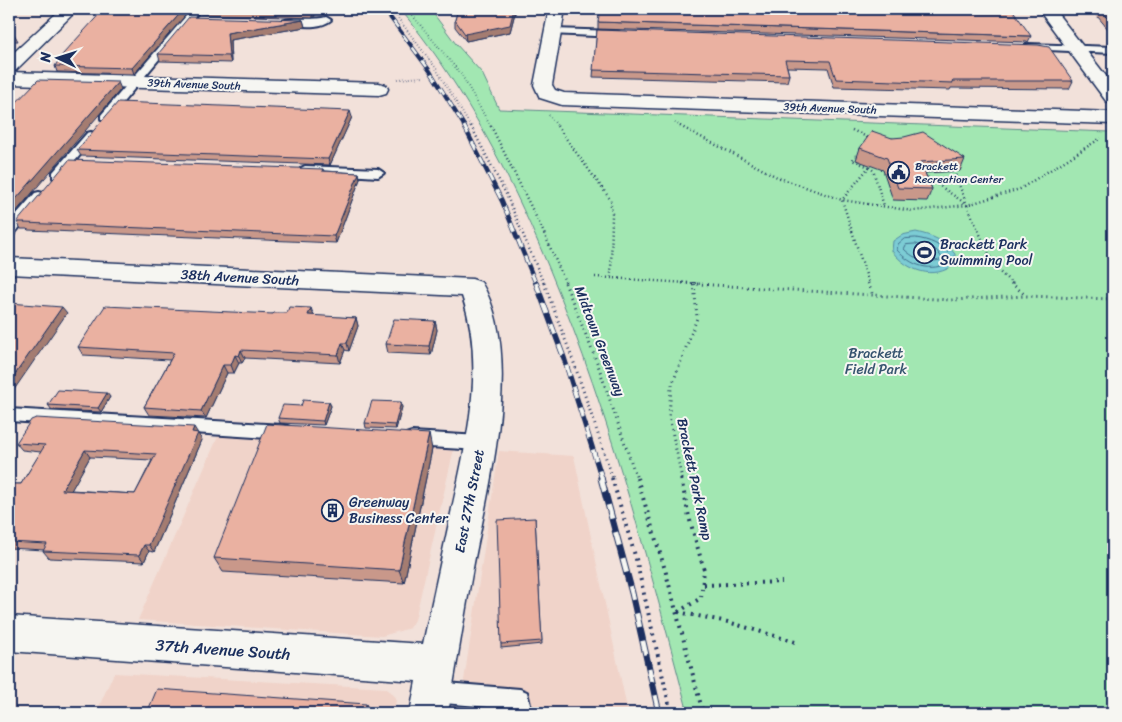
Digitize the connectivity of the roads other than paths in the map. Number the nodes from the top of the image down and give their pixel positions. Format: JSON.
{"nodes":[{"id":1,"x":70,"y":9,"type":"edge"},
{"id":2,"x":557,"y":9,"type":"edge"},
{"id":3,"x":1046,"y":9,"type":"edge"},
{"id":4,"x":194,"y":16,"type":"edge"},
{"id":5,"x":326,"y":20,"type":"dead end"},
{"id":6,"x":278,"y":22,"type":"edge"},
{"id":7,"x":553,"y":32,"type":"junction"},
{"id":8,"x":624,"y":34,"type":"edge"},
{"id":9,"x":1022,"y":47,"type":"edge"},
{"id":10,"x":1077,"y":49,"type":"junction"},
{"id":11,"x":1113,"y":50,"type":"edge"},
{"id":12,"x":13,"y":59,"type":"edge"},
{"id":13,"x":9,"y":78,"type":"edge"},
{"id":14,"x":135,"y":82,"type":"junction"},
{"id":15,"x":379,"y":90,"type":"dead end"},
{"id":16,"x":1113,"y":97,"type":"edge"},
{"id":17,"x":1113,"y":118,"type":"edge"},
{"id":18,"x":69,"y":161,"type":"junction"},
{"id":19,"x":89,"y":162,"type":"edge"},
{"id":20,"x":288,"y":170,"type":"edge"},
{"id":21,"x":378,"y":173,"type":"dead end"},
{"id":22,"x":9,"y":231,"type":"edge"},
{"id":23,"x":9,"y":266,"type":"edge"},
{"id":24,"x":472,"y":288,"type":"joint"},
{"id":25,"x":9,"y":415,"type":"edge"},
{"id":26,"x":302,"y":433,"type":"edge"},
{"id":27,"x":400,"y":438,"type":"edge"},
{"id":28,"x":480,"y":443,"type":"junction"},
{"id":29,"x":9,"y":633,"type":"edge"},
{"id":30,"x":433,"y":690,"type":"edge"},
{"id":31,"x":521,"y":713,"type":"edge"}],
"edges":[{"from":1,"to":12,"type":"street"},
{"from":2,"to":7,"type":"street"},
{"from":3,"to":10,"type":"street"},
{"from":4,"to":14,"type":"lane"},
{"from":5,"to":6,"type":"lane"},
{"from":7,"to":8,"type":"lane"},
{"from":7,"to":17,"type":"street","name":"39th Avenue South"},
{"from":9,"to":10,"type":"lane"},
{"from":10,"to":11,"type":"lane"},
{"from":10,"to":16,"type":"street"},
{"from":13,"to":14,"type":"street","name":"39th Avenue South"},
{"from":14,"to":15,"type":"street","name":"39th Avenue South"},
{"from":14,"to":18,"type":"lane"},
{"from":18,"to":19,"type":"lane"},
{"from":18,"to":22,"type":"lane"},
{"from":20,"to":21,"type":"lane"},
{"from":23,"to":24,"type":"street","name":"38th Avenue South"},
{"from":24,"to":28,"type":"street","name":"East 27th Street"},
{"from":25,"to":26,"type":"lane"},
{"from":27,"to":28,"type":"lane"},
{"from":28,"to":30,"type":"street","name":"East 27th Street"},
{"from":29,"to":30,"type":"street","name":"37th Avenue South"},
{"from":30,"to":31,"type":"lane"}]}
